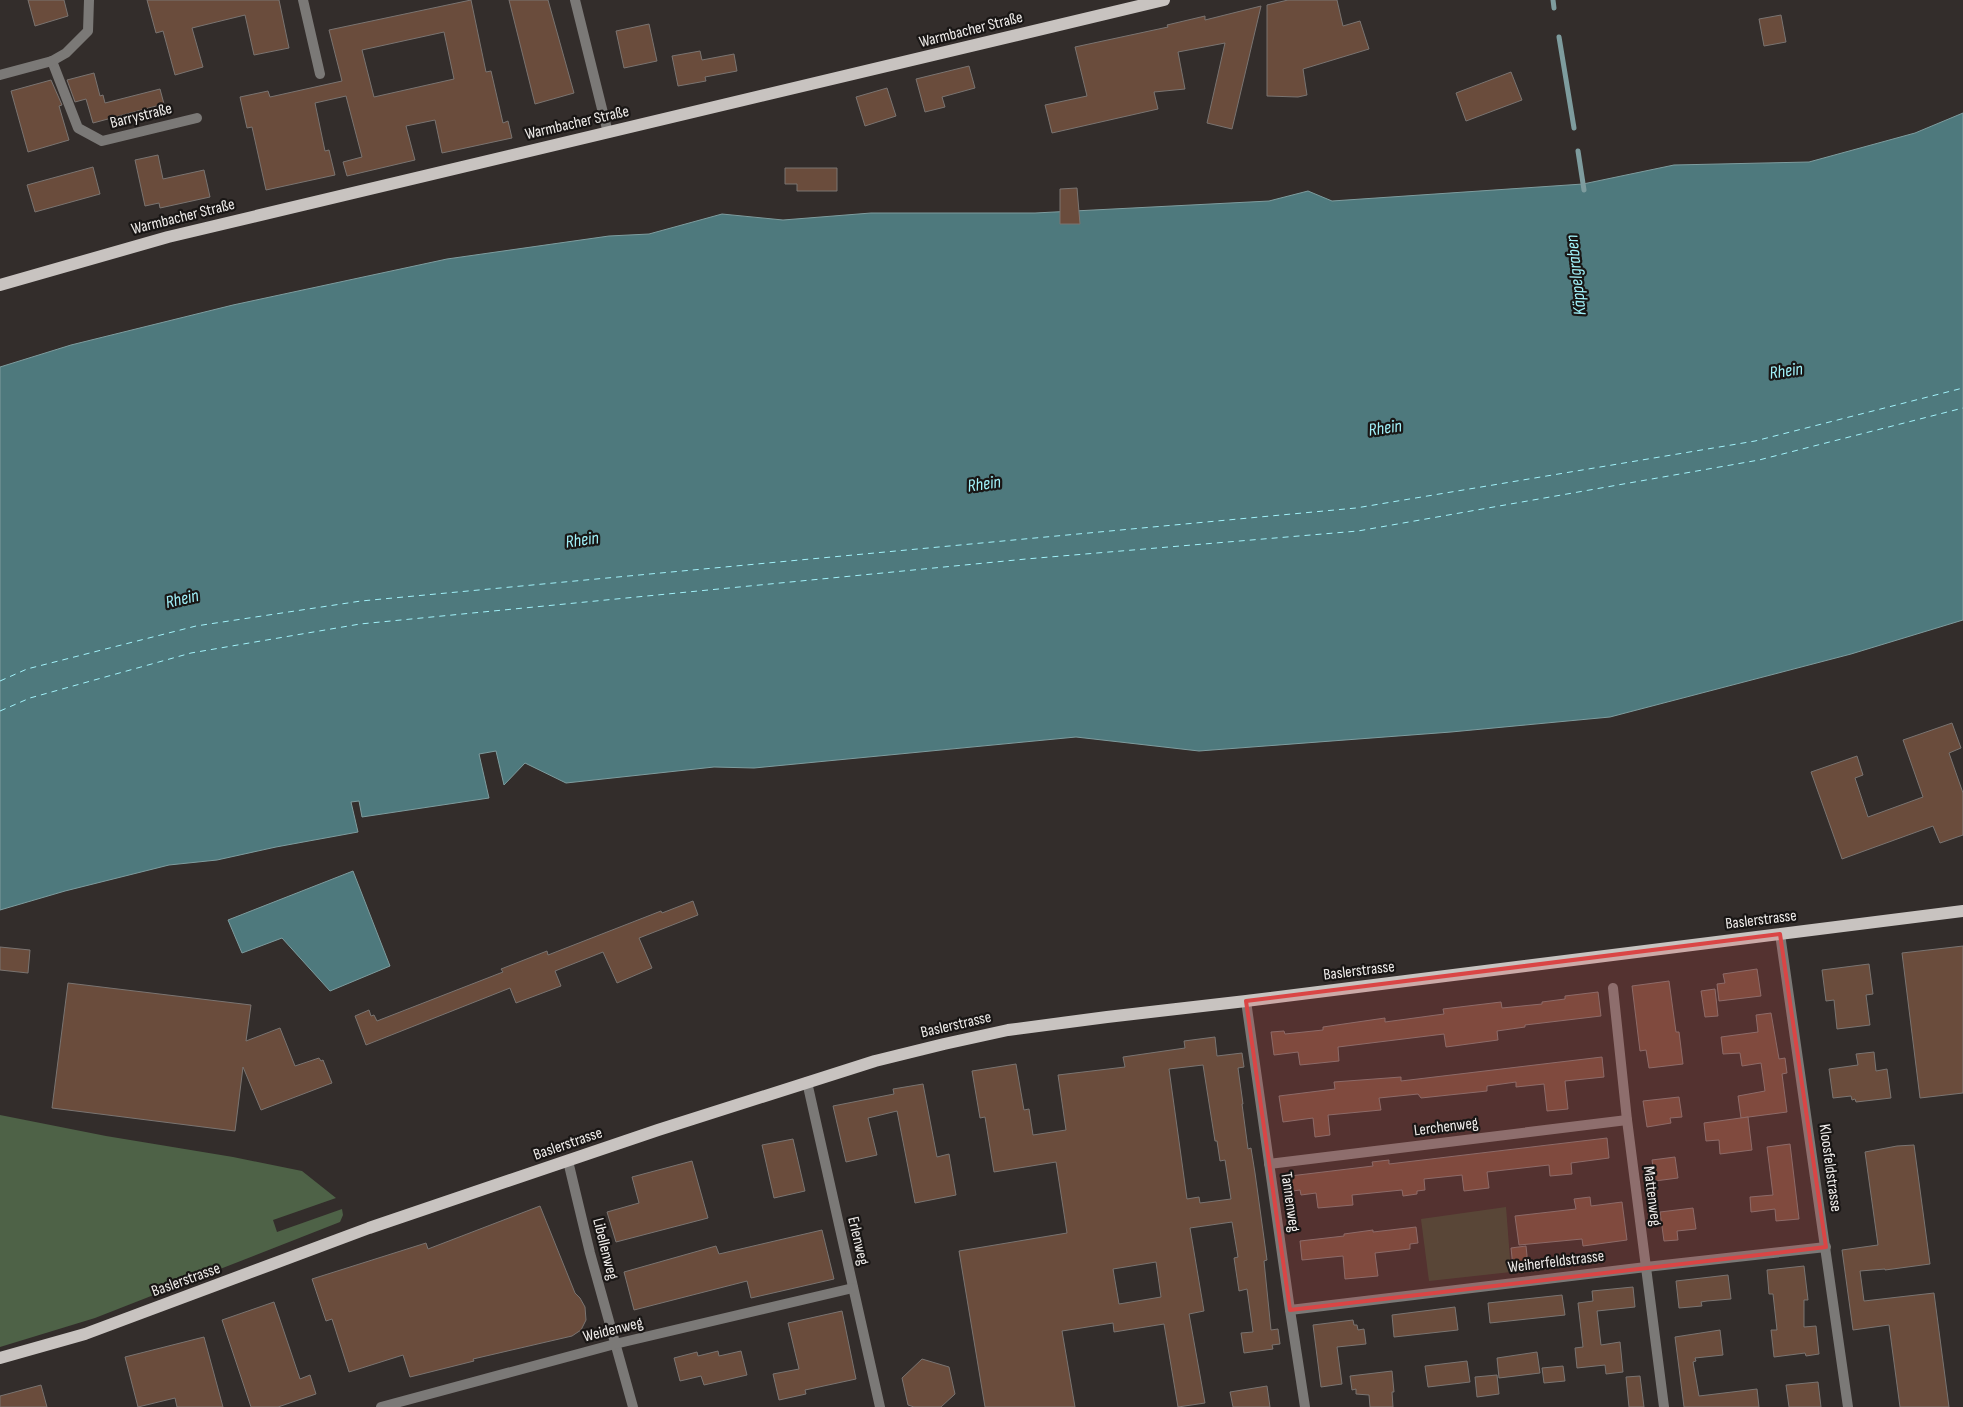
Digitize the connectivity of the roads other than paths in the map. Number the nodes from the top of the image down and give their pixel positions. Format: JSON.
{"nodes":[{"id":1,"x":89,"y":0,"type":"edge"},
{"id":2,"x":303,"y":0,"type":"edge"},
{"id":3,"x":575,"y":0,"type":"edge"},
{"id":4,"x":1164,"y":0,"type":"edge"},
{"id":5,"x":52,"y":61,"type":"junction"},
{"id":6,"x":320,"y":74,"type":"dead end"},
{"id":7,"x":0,"y":75,"type":"edge"},
{"id":8,"x":197,"y":118,"type":"dead end"},
{"id":9,"x":608,"y":134,"type":"junction"},
{"id":10,"x":0,"y":285,"type":"edge"},
{"id":11,"x":1963,"y":911,"type":"edge"},
{"id":12,"x":1780,"y":934,"type":"junction"},
{"id":13,"x":1613,"y":988,"type":"dead end"},
{"id":14,"x":1246,"y":1001,"type":"junction"},
{"id":15,"x":807,"y":1082,"type":"junction"},
{"id":16,"x":1627,"y":1120,"type":"junction"},
{"id":17,"x":568,"y":1161,"type":"junction"},
{"id":18,"x":1269,"y":1164,"type":"junction"},
{"id":19,"x":1826,"y":1247,"type":"junction"},
{"id":20,"x":1646,"y":1267,"type":"junction"},
{"id":21,"x":853,"y":1288,"type":"junction"},
{"id":22,"x":1290,"y":1310,"type":"junction"},
{"id":23,"x":615,"y":1344,"type":"junction"},
{"id":24,"x":0,"y":1358,"type":"edge"},
{"id":25,"x":382,"y":1407,"type":"edge"},
{"id":26,"x":633,"y":1407,"type":"edge"},
{"id":27,"x":880,"y":1407,"type":"edge"},
{"id":28,"x":1306,"y":1407,"type":"edge"},
{"id":29,"x":1664,"y":1407,"type":"edge"},
{"id":30,"x":1848,"y":1407,"type":"edge"}],
"edges":[{"from":1,"to":5,"type":"street"},
{"from":2,"to":6,"type":"street"},
{"from":3,"to":9,"type":"street"},
{"from":4,"to":9,"type":"main road","name":"Warmbacher Straße"},
{"from":5,"to":7,"type":"street"},
{"from":5,"to":8,"type":"street","name":"Barrystraße"},
{"from":9,"to":10,"type":"main road","name":"Warmbacher Straße"},
{"from":11,"to":12,"type":"main road","name":"Baslerstrasse"},
{"from":12,"to":14,"type":"main road","name":"Baslerstrasse"},
{"from":12,"to":19,"type":"street","name":"Kloosfeldstrasse"},
{"from":13,"to":16,"type":"street","name":"Mattenweg"},
{"from":14,"to":15,"type":"main road","name":"Baslerstrasse"},
{"from":14,"to":18,"type":"street","name":"Tannenweg"},
{"from":15,"to":17,"type":"main road","name":"Baslerstrasse"},
{"from":15,"to":21,"type":"street","name":"Erlenweg"},
{"from":16,"to":18,"type":"street","name":"Lerchenweg"},
{"from":16,"to":20,"type":"street","name":"Mattenweg"},
{"from":17,"to":23,"type":"street","name":"Libellenweg"},
{"from":17,"to":24,"type":"main road","name":"Baslerstrasse"},
{"from":18,"to":22,"type":"street","name":"Tannenweg"},
{"from":19,"to":20,"type":"street","name":"Weiherfeldstrasse"},
{"from":19,"to":30,"type":"street","name":"Kloosfeldstrasse"},
{"from":20,"to":22,"type":"street","name":"Weiherfeldstrasse"},
{"from":20,"to":29,"type":"street","name":"Mattenweg"},
{"from":21,"to":23,"type":"street","name":"Weidenweg"},
{"from":21,"to":27,"type":"street","name":"Erlenweg"},
{"from":22,"to":28,"type":"street","name":"Tannenweg"},
{"from":23,"to":25,"type":"street","name":"Weidenweg"},
{"from":23,"to":26,"type":"street","name":"Libellenweg"}]}
